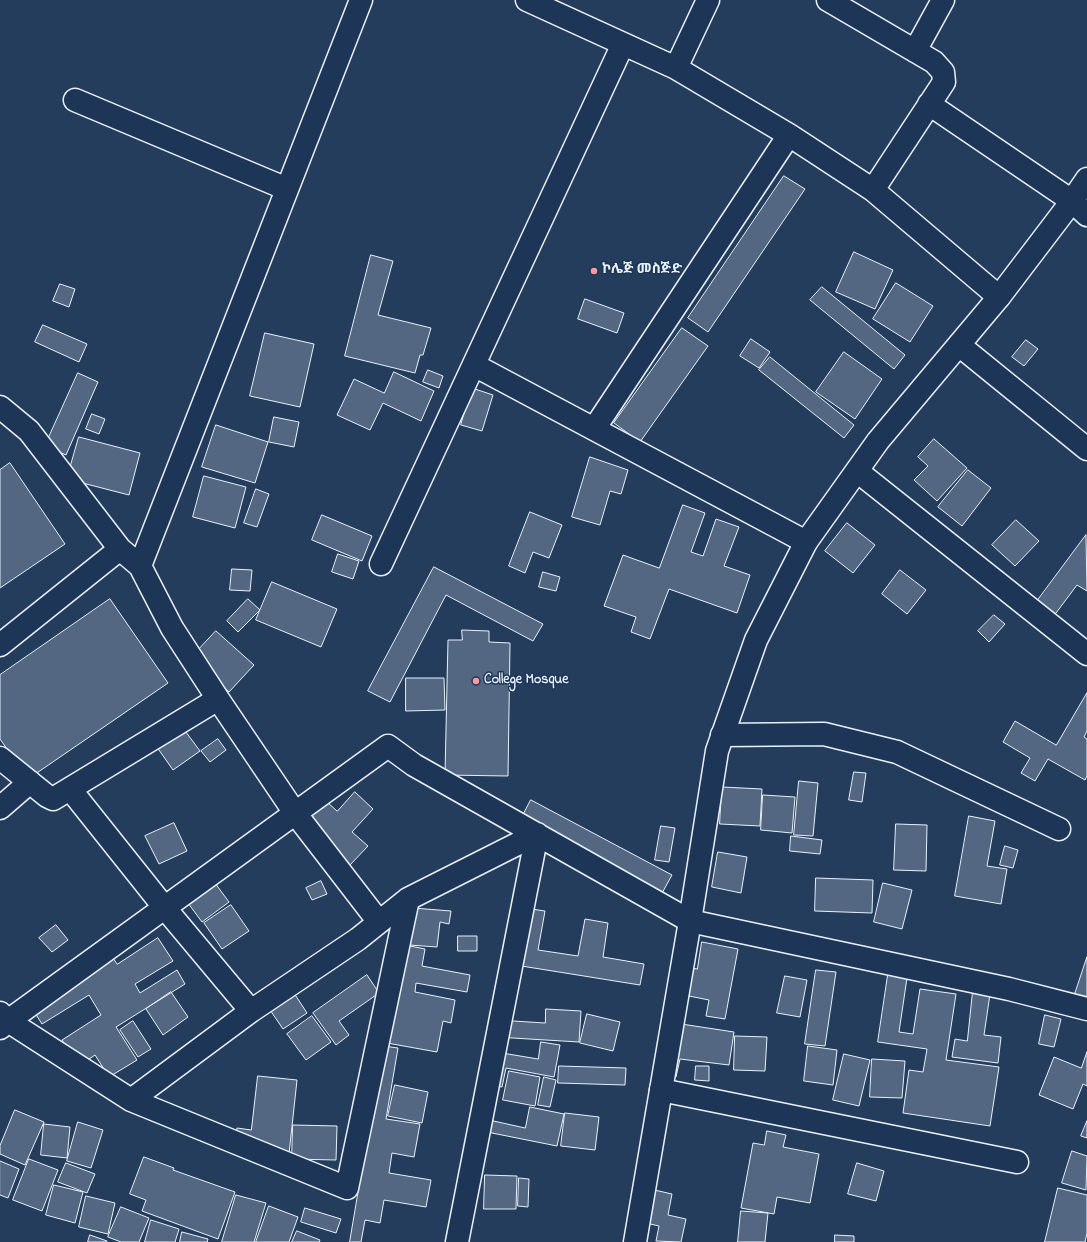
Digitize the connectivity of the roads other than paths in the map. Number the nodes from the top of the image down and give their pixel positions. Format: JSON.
{"nodes":[{"id":1,"x":361,"y":0,"type":"edge"},
{"id":2,"x":527,"y":0,"type":"edge"},
{"id":3,"x":708,"y":0,"type":"edge"},
{"id":4,"x":828,"y":0,"type":"edge"},
{"id":5,"x":943,"y":0,"type":"edge"},
{"id":6,"x":623,"y":44,"type":"junction"},
{"id":7,"x":915,"y":51,"type":"junction"},
{"id":8,"x":676,"y":68,"type":"junction"},
{"id":9,"x":75,"y":100,"type":"dead end"},
{"id":10,"x":929,"y":104,"type":"junction"},
{"id":11,"x":789,"y":135,"type":"junction"},
{"id":12,"x":1087,"y":179,"type":"edge"},
{"id":13,"x":287,"y":189,"type":"junction"},
{"id":14,"x":873,"y":190,"type":"junction"},
{"id":15,"x":1079,"y":208,"type":"edge"},
{"id":16,"x":999,"y":296,"type":"junction"},
{"id":17,"x":959,"y":345,"type":"junction"},
{"id":18,"x":474,"y":365,"type":"junction"},
{"id":19,"x":0,"y":407,"type":"edge"},
{"id":20,"x":594,"y":429,"type":"junction"},
{"id":21,"x":1087,"y":449,"type":"edge"},
{"id":22,"x":857,"y":471,"type":"junction"},
{"id":23,"x":806,"y":542,"type":"junction"},
{"id":24,"x":120,"y":549,"type":"junction"},
{"id":25,"x":381,"y":564,"type":"dead end"},
{"id":26,"x":140,"y":566,"type":"junction"},
{"id":27,"x":0,"y":645,"type":"edge"},
{"id":28,"x":1087,"y":654,"type":"edge"},
{"id":29,"x":218,"y":699,"type":"junction"},
{"id":30,"x":722,"y":736,"type":"junction"},
{"id":31,"x":0,"y":758,"type":"edge"},
{"id":32,"x":30,"y":782,"type":"junction"},
{"id":33,"x":70,"y":789,"type":"junction"},
{"id":34,"x":0,"y":808,"type":"edge"},
{"id":35,"x":295,"y":813,"type":"junction"},
{"id":36,"x":1059,"y":829,"type":"dead end"},
{"id":37,"x":537,"y":834,"type":"junction"},
{"id":38,"x":408,"y":899,"type":"junction"},
{"id":39,"x":164,"y":907,"type":"junction"},
{"id":40,"x":690,"y":921,"type":"junction"},
{"id":41,"x":379,"y":922,"type":"junction"},
{"id":42,"x":1087,"y":1009,"type":"edge"},
{"id":43,"x":251,"y":1011,"type":"junction"},
{"id":44,"x":3,"y":1020,"type":"edge"},
{"id":45,"x":661,"y":1090,"type":"junction"},
{"id":46,"x":131,"y":1100,"type":"junction"},
{"id":47,"x":1017,"y":1162,"type":"dead end"},
{"id":48,"x":457,"y":1242,"type":"edge"},
{"id":49,"x":635,"y":1242,"type":"edge"}],
"edges":[{"from":1,"to":13,"type":"street"},
{"from":2,"to":6,"type":"street"},
{"from":3,"to":8,"type":"street"},
{"from":4,"to":7,"type":"street"},
{"from":5,"to":7,"type":"street"},
{"from":6,"to":8,"type":"street"},
{"from":6,"to":18,"type":"street"},
{"from":7,"to":10,"type":"street"},
{"from":8,"to":11,"type":"street"},
{"from":9,"to":13,"type":"street"},
{"from":10,"to":14,"type":"street"},
{"from":10,"to":15,"type":"street"},
{"from":11,"to":14,"type":"street"},
{"from":11,"to":20,"type":"street"},
{"from":12,"to":15,"type":"street"},
{"from":13,"to":26,"type":"street"},
{"from":14,"to":16,"type":"street"},
{"from":15,"to":16,"type":"street"},
{"from":16,"to":17,"type":"street"},
{"from":17,"to":21,"type":"street"},
{"from":17,"to":22,"type":"street"},
{"from":18,"to":20,"type":"street"},
{"from":18,"to":25,"type":"street"},
{"from":19,"to":24,"type":"street"},
{"from":20,"to":23,"type":"street"},
{"from":22,"to":23,"type":"street"},
{"from":22,"to":28,"type":"street"},
{"from":23,"to":30,"type":"street"},
{"from":24,"to":26,"type":"street"},
{"from":24,"to":27,"type":"street"},
{"from":26,"to":29,"type":"street"},
{"from":29,"to":33,"type":"street"},
{"from":29,"to":35,"type":"street"},
{"from":30,"to":36,"type":"street"},
{"from":30,"to":40,"type":"street"},
{"from":31,"to":32,"type":"street"},
{"from":32,"to":33,"type":"street"},
{"from":32,"to":34,"type":"street"},
{"from":33,"to":39,"type":"street"},
{"from":35,"to":37,"type":"street"},
{"from":35,"to":39,"type":"street"},
{"from":35,"to":41,"type":"street"},
{"from":37,"to":38,"type":"street"},
{"from":37,"to":40,"type":"street"},
{"from":37,"to":48,"type":"street"},
{"from":38,"to":41,"type":"street"},
{"from":38,"to":46,"type":"street"},
{"from":39,"to":43,"type":"street"},
{"from":39,"to":44,"type":"street"},
{"from":40,"to":42,"type":"street"},
{"from":40,"to":45,"type":"street"},
{"from":41,"to":43,"type":"street"},
{"from":43,"to":46,"type":"street"},
{"from":44,"to":46,"type":"street"},
{"from":45,"to":47,"type":"street"},
{"from":45,"to":49,"type":"street"}]}
